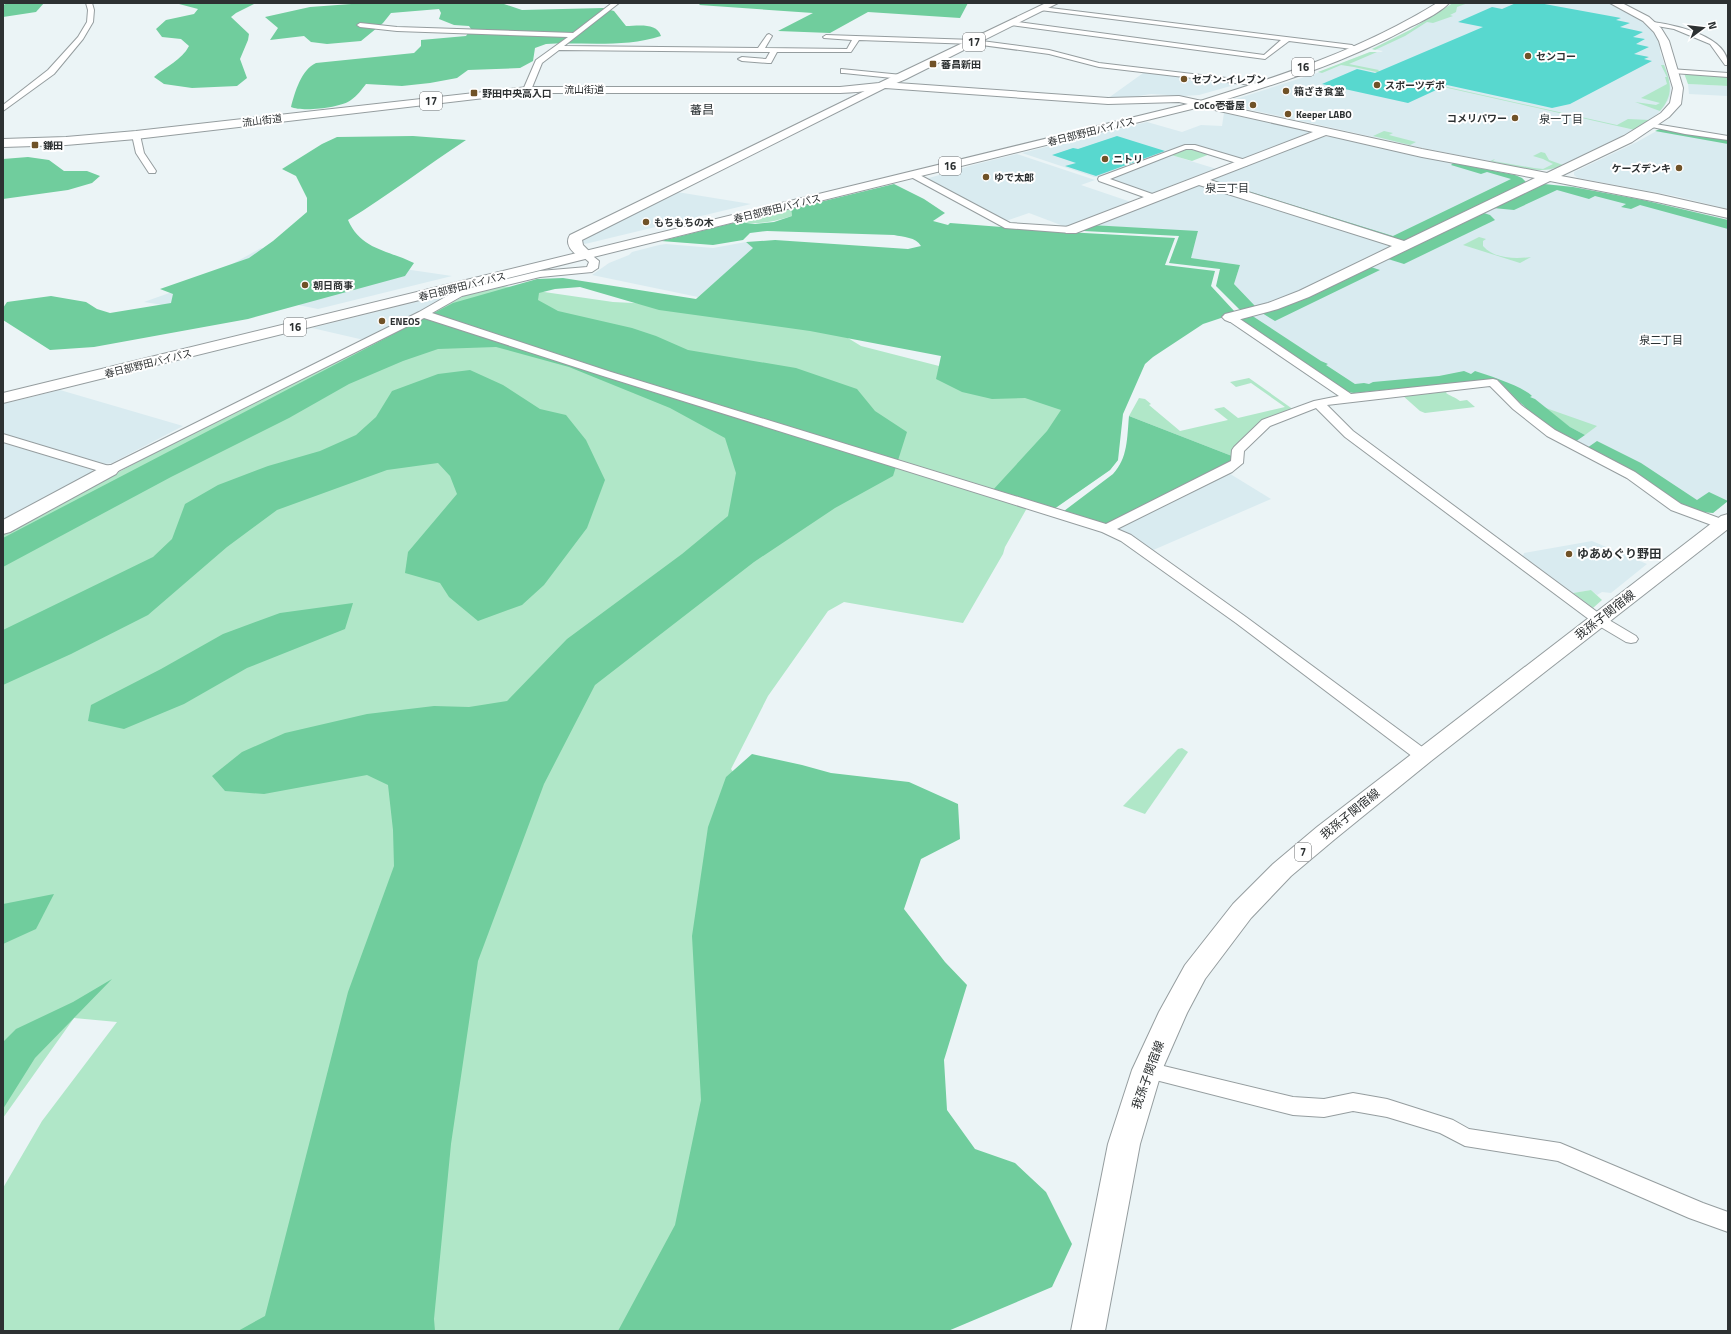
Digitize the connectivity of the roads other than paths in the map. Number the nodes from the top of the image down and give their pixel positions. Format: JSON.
{"nodes":[{"id":1,"x":89,"y":3,"type":"edge"},
{"id":2,"x":616,"y":3,"type":"edge"},
{"id":3,"x":1053,"y":3,"type":"edge"},
{"id":4,"x":1433,"y":3,"type":"edge"},
{"id":5,"x":1444,"y":3,"type":"edge"},
{"id":6,"x":1615,"y":3,"type":"edge"},
{"id":7,"x":1042,"y":13,"type":"junction"},
{"id":8,"x":1011,"y":23,"type":"junction"},
{"id":9,"x":360,"y":24,"type":"dead end"},
{"id":10,"x":1653,"y":24,"type":"junction"},
{"id":11,"x":575,"y":35,"type":"junction"},
{"id":12,"x":769,"y":36,"type":"dead end"},
{"id":13,"x":826,"y":37,"type":"dead end"},
{"id":14,"x":857,"y":38,"type":"junction"},
{"id":15,"x":1286,"y":40,"type":"junction"},
{"id":16,"x":974,"y":42,"type":"junction"},
{"id":17,"x":1716,"y":46,"type":"junction"},
{"id":18,"x":1268,"y":47,"type":"dead end"},
{"id":19,"x":1725,"y":47,"type":"dead end"},
{"id":20,"x":557,"y":48,"type":"junction"},
{"id":21,"x":1276,"y":48,"type":"junction"},
{"id":22,"x":1352,"y":48,"type":"junction"},
{"id":23,"x":735,"y":50,"type":"junction"},
{"id":24,"x":760,"y":50,"type":"junction"},
{"id":25,"x":775,"y":50,"type":"junction"},
{"id":26,"x":849,"y":51,"type":"junction"},
{"id":27,"x":842,"y":60,"type":"dead end"},
{"id":28,"x":1728,"y":63,"type":"edge"},
{"id":29,"x":1673,"y":70,"type":"junction"},
{"id":30,"x":844,"y":71,"type":"dead end"},
{"id":31,"x":1728,"y":75,"type":"edge"},
{"id":32,"x":902,"y":77,"type":"junction"},
{"id":33,"x":1252,"y":83,"type":"junction"},
{"id":34,"x":882,"y":85,"type":"junction"},
{"id":35,"x":527,"y":90,"type":"junction"},
{"id":36,"x":1199,"y":102,"type":"junction"},
{"id":37,"x":3,"y":109,"type":"edge"},
{"id":38,"x":1652,"y":125,"type":"junction"},
{"id":39,"x":1327,"y":131,"type":"junction"},
{"id":40,"x":136,"y":135,"type":"junction"},
{"id":41,"x":1728,"y":138,"type":"edge"},
{"id":42,"x":3,"y":143,"type":"edge"},
{"id":43,"x":1246,"y":163,"type":"junction"},
{"id":44,"x":152,"y":171,"type":"dead end"},
{"id":45,"x":914,"y":175,"type":"junction"},
{"id":46,"x":1550,"y":177,"type":"junction"},
{"id":47,"x":1199,"y":181,"type":"junction"},
{"id":48,"x":1155,"y":198,"type":"junction"},
{"id":49,"x":1728,"y":214,"type":"edge"},
{"id":50,"x":1070,"y":230,"type":"joint"},
{"id":51,"x":1405,"y":246,"type":"junction"},
{"id":52,"x":583,"y":253,"type":"junction"},
{"id":53,"x":423,"y":314,"type":"junction"},
{"id":54,"x":1230,"y":317,"type":"joint"},
{"id":55,"x":3,"y":391,"type":"edge"},
{"id":56,"x":3,"y":398,"type":"edge"},
{"id":57,"x":1349,"y":398,"type":"junction"},
{"id":58,"x":1318,"y":403,"type":"junction"},
{"id":59,"x":3,"y":438,"type":"edge"},
{"id":60,"x":110,"y":470,"type":"junction"},
{"id":61,"x":1725,"y":522,"type":"edge"},
{"id":62,"x":3,"y":528,"type":"edge"},
{"id":63,"x":1106,"y":529,"type":"junction"},
{"id":64,"x":1599,"y":620,"type":"junction"},
{"id":65,"x":1631,"y":639,"type":"dead end"},
{"id":66,"x":1423,"y":756,"type":"junction"},
{"id":67,"x":1147,"y":1070,"type":"junction"},
{"id":68,"x":1728,"y":1222,"type":"edge"},
{"id":69,"x":1088,"y":1331,"type":"edge"}],
"edges":[{"from":1,"to":37,"type":"street"},
{"from":2,"to":11,"type":"street"},
{"from":3,"to":7,"type":"main road","name":"流山街道","number":"17"},
{"from":4,"to":22,"type":"main road","name":"春日部野田バイパス","number":"16"},
{"from":5,"to":36,"type":"main road","name":"春日部野田バイパス","number":"16"},
{"from":6,"to":10,"type":"main road"},
{"from":7,"to":8,"type":"main road","name":"流山街道","number":"17"},
{"from":7,"to":15,"type":"street"},
{"from":8,"to":16,"type":"main road","name":"流山街道","number":"17"},
{"from":8,"to":21,"type":"street"},
{"from":9,"to":11,"type":"street"},
{"from":10,"to":17,"type":"street"},
{"from":10,"to":29,"type":"main road"},
{"from":11,"to":20,"type":"street"},
{"from":12,"to":24,"type":"street"},
{"from":13,"to":14,"type":"street"},
{"from":14,"to":16,"type":"street"},
{"from":14,"to":26,"type":"street"},
{"from":15,"to":21,"type":"street"},
{"from":15,"to":22,"type":"street"},
{"from":16,"to":32,"type":"main road","name":"流山街道","number":"17"},
{"from":16,"to":33,"type":"street"},
{"from":17,"to":19,"type":"street"},
{"from":17,"to":28,"type":"street"},
{"from":18,"to":21,"type":"street"},
{"from":20,"to":23,"type":"street"},
{"from":20,"to":35,"type":"street"},
{"from":22,"to":33,"type":"main road","name":"春日部野田バイパス","number":"16"},
{"from":23,"to":24,"type":"street"},
{"from":23,"to":25,"type":"street"},
{"from":24,"to":25,"type":"street"},
{"from":25,"to":26,"type":"street"},
{"from":26,"to":27,"type":"street"},
{"from":29,"to":31,"type":"street"},
{"from":29,"to":38,"type":"main road"},
{"from":30,"to":32,"type":"street"},
{"from":32,"to":34,"type":"main road","name":"流山街道","number":"17"},
{"from":33,"to":36,"type":"main road","name":"春日部野田バイパス","number":"16"},
{"from":34,"to":35,"type":"main road","name":"流山街道","number":"17"},
{"from":34,"to":36,"type":"main road"},
{"from":34,"to":52,"type":"main road"},
{"from":35,"to":40,"type":"main road","name":"流山街道","number":"17"},
{"from":36,"to":39,"type":"main road"},
{"from":36,"to":45,"type":"main road","name":"春日部野田バイパス","number":"16"},
{"from":36,"to":52,"type":"main road","name":"春日部野田バイパス","number":"16"},
{"from":38,"to":41,"type":"street"},
{"from":38,"to":46,"type":"main road"},
{"from":39,"to":43,"type":"main road"},
{"from":39,"to":46,"type":"main road"},
{"from":40,"to":42,"type":"main road","name":"流山街道","number":"17"},
{"from":40,"to":44,"type":"street"},
{"from":43,"to":47,"type":"main road"},
{"from":43,"to":48,"type":"street"},
{"from":45,"to":50,"type":"street"},
{"from":45,"to":52,"type":"main road","name":"春日部野田バイパス","number":"16"},
{"from":46,"to":49,"type":"main road"},
{"from":46,"to":51,"type":"main road"},
{"from":47,"to":48,"type":"main road"},
{"from":47,"to":51,"type":"main road"},
{"from":48,"to":50,"type":"main road"},
{"from":51,"to":54,"type":"main road"},
{"from":52,"to":53,"type":"street"},
{"from":52,"to":55,"type":"main road","name":"春日部野田バイパス","number":"16"},
{"from":52,"to":56,"type":"main road","name":"春日部野田バイパス","number":"16"},
{"from":53,"to":60,"type":"street"},
{"from":53,"to":63,"type":"street"},
{"from":54,"to":57,"type":"street"},
{"from":57,"to":58,"type":"street"},
{"from":57,"to":61,"type":"street"},
{"from":58,"to":63,"type":"street"},
{"from":58,"to":64,"type":"street"},
{"from":59,"to":60,"type":"street"},
{"from":60,"to":62,"type":"main road"},
{"from":61,"to":64,"type":"main road","name":"我孫子関宿線","number":"7"},
{"from":63,"to":66,"type":"street"},
{"from":64,"to":65,"type":"street"},
{"from":64,"to":66,"type":"main road","name":"我孫子関宿線","number":"7"},
{"from":66,"to":67,"type":"main road","name":"我孫子関宿線","number":"7"},
{"from":67,"to":68,"type":"street"},
{"from":67,"to":69,"type":"main road","name":"我孫子関宿線","number":"7"}]}
